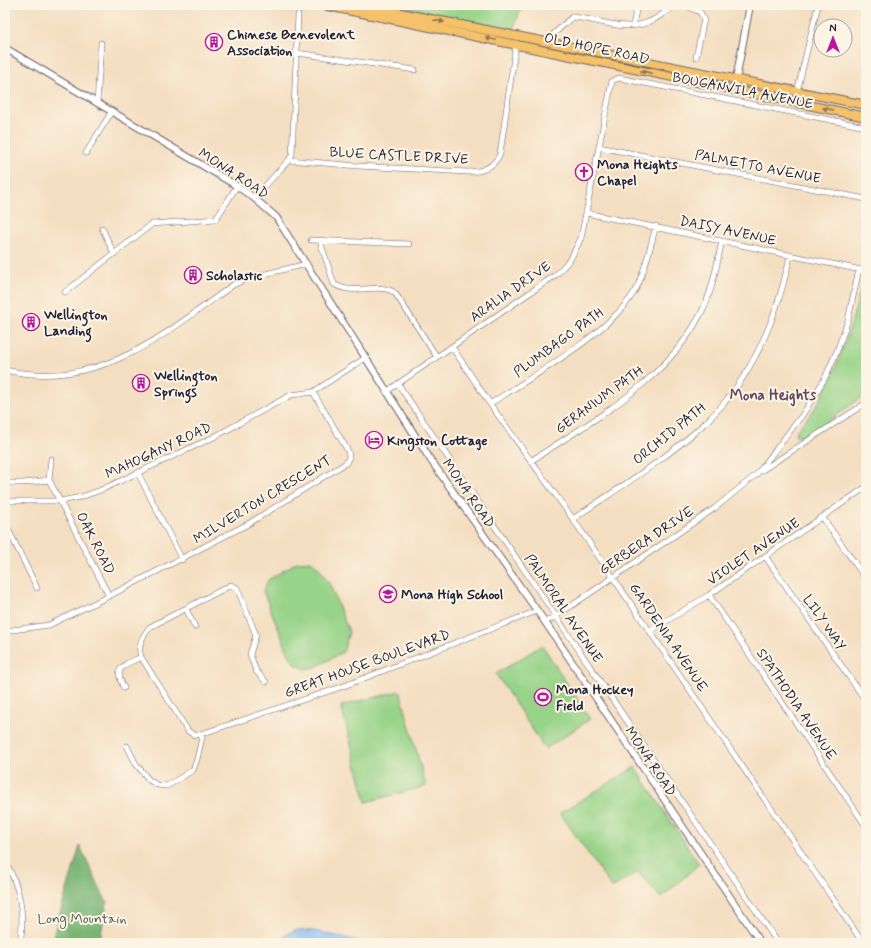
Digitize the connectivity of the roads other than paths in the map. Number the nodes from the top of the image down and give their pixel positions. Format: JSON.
{"nodes":[{"id":1,"x":323,"y":5,"type":"edge"},
{"id":2,"x":360,"y":5,"type":"edge"},
{"id":3,"x":637,"y":5,"type":"edge"},
{"id":4,"x":677,"y":5,"type":"edge"},
{"id":5,"x":684,"y":5,"type":"edge"},
{"id":6,"x":750,"y":5,"type":"edge"},
{"id":7,"x":818,"y":5,"type":"edge"},
{"id":8,"x":298,"y":15,"type":"dead end"},
{"id":9,"x":633,"y":26,"type":"junction"},
{"id":10,"x":517,"y":40,"type":"junction"},
{"id":11,"x":545,"y":42,"type":"junction"},
{"id":12,"x":101,"y":44,"type":"dead end"},
{"id":13,"x":5,"y":48,"type":"edge"},
{"id":14,"x":297,"y":53,"type":"junction"},
{"id":15,"x":696,"y":57,"type":"dead end"},
{"id":16,"x":415,"y":70,"type":"dead end"},
{"id":17,"x":615,"y":78,"type":"joint"},
{"id":18,"x":736,"y":79,"type":"junction"},
{"id":19,"x":734,"y":90,"type":"junction"},
{"id":20,"x":797,"y":92,"type":"junction"},
{"id":21,"x":97,"y":103,"type":"junction"},
{"id":22,"x":866,"y":106,"type":"edge"},
{"id":23,"x":112,"y":112,"type":"junction"},
{"id":24,"x":866,"y":117,"type":"edge"},
{"id":25,"x":866,"y":127,"type":"edge"},
{"id":26,"x":599,"y":147,"type":"junction"},
{"id":27,"x":86,"y":153,"type":"dead end"},
{"id":28,"x":290,"y":160,"type":"junction"},
{"id":29,"x":237,"y":186,"type":"junction"},
{"id":30,"x":254,"y":198,"type":"junction"},
{"id":31,"x":866,"y":200,"type":"edge"},
{"id":32,"x":586,"y":213,"type":"junction"},
{"id":33,"x":656,"y":226,"type":"junction"},
{"id":34,"x":102,"y":228,"type":"dead end"},
{"id":35,"x":311,"y":240,"type":"dead end"},
{"id":36,"x":320,"y":241,"type":"junction"},
{"id":37,"x":722,"y":241,"type":"junction"},
{"id":38,"x":409,"y":244,"type":"dead end"},
{"id":39,"x":114,"y":254,"type":"junction"},
{"id":40,"x":790,"y":256,"type":"junction"},
{"id":41,"x":307,"y":264,"type":"junction"},
{"id":42,"x":859,"y":269,"type":"junction"},
{"id":43,"x":866,"y":271,"type":"edge"},
{"id":44,"x":65,"y":292,"type":"dead end"},
{"id":45,"x":452,"y":347,"type":"junction"},
{"id":46,"x":437,"y":357,"type":"junction"},
{"id":47,"x":365,"y":358,"type":"junction"},
{"id":48,"x":5,"y":370,"type":"edge"},
{"id":49,"x":398,"y":384,"type":"junction"},
{"id":50,"x":313,"y":392,"type":"junction"},
{"id":51,"x":386,"y":392,"type":"junction"},
{"id":52,"x":866,"y":403,"type":"edge"},
{"id":53,"x":490,"y":404,"type":"junction"},
{"id":54,"x":50,"y":459,"type":"dead end"},
{"id":55,"x":531,"y":461,"type":"junction"},
{"id":56,"x":138,"y":473,"type":"junction"},
{"id":57,"x":757,"y":474,"type":"junction"},
{"id":58,"x":49,"y":480,"type":"junction"},
{"id":59,"x":5,"y":483,"type":"edge"},
{"id":60,"x":866,"y":487,"type":"edge"},
{"id":61,"x":5,"y":501,"type":"edge"},
{"id":62,"x":61,"y":501,"type":"junction"},
{"id":63,"x":823,"y":518,"type":"junction"},
{"id":64,"x":573,"y":519,"type":"junction"},
{"id":65,"x":5,"y":523,"type":"edge"},
{"id":66,"x":765,"y":556,"type":"junction"},
{"id":67,"x":182,"y":560,"type":"junction"},
{"id":68,"x":613,"y":576,"type":"junction"},
{"id":69,"x":866,"y":579,"type":"edge"},
{"id":70,"x":37,"y":588,"type":"dead end"},
{"id":71,"x":709,"y":595,"type":"junction"},
{"id":72,"x":110,"y":596,"type":"junction"},
{"id":73,"x":186,"y":609,"type":"junction"},
{"id":74,"x":537,"y":612,"type":"junction"},
{"id":75,"x":555,"y":617,"type":"junction"},
{"id":76,"x":545,"y":622,"type":"junction"},
{"id":77,"x":195,"y":627,"type":"dead end"},
{"id":78,"x":5,"y":631,"type":"edge"},
{"id":79,"x":650,"y":631,"type":"junction"},
{"id":80,"x":141,"y":657,"type":"junction"},
{"id":81,"x":266,"y":682,"type":"dead end"},
{"id":82,"x":124,"y":688,"type":"dead end"},
{"id":83,"x":866,"y":701,"type":"edge"},
{"id":84,"x":203,"y":733,"type":"junction"},
{"id":85,"x":127,"y":746,"type":"dead end"},
{"id":86,"x":866,"y":826,"type":"edge"},
{"id":87,"x":5,"y":862,"type":"edge"},
{"id":88,"x":20,"y":943,"type":"edge"},
{"id":89,"x":761,"y":943,"type":"edge"},
{"id":90,"x":778,"y":943,"type":"edge"},
{"id":91,"x":863,"y":943,"type":"edge"}],
"edges":[{"from":10,"to":1,"type":"main road","name":"OLD HOPE ROAD","one_way":true},
{"from":2,"to":10,"type":"main road","name":"OLD HOPE ROAD","one_way":true},
{"from":3,"to":9,"type":"street"},
{"from":4,"to":9,"type":"street"},
{"from":5,"to":15,"type":"street"},
{"from":6,"to":18,"type":"street"},
{"from":7,"to":20,"type":"street"},
{"from":8,"to":14,"type":"street"},
{"from":9,"to":11,"type":"street"},
{"from":10,"to":11,"type":"main road","name":"OLD HOPE ROAD"},
{"from":19,"to":10,"type":"main road","name":"OLD HOPE ROAD","one_way":true},
{"from":10,"to":28,"type":"street","name":"BLUE CASTLE DRIVE"},
{"from":11,"to":18,"type":"main road","name":"OLD HOPE ROAD"},
{"from":12,"to":21,"type":"street"},
{"from":13,"to":21,"type":"street","name":"MONA ROAD"},
{"from":14,"to":16,"type":"street"},
{"from":14,"to":28,"type":"street"},
{"from":17,"to":25,"type":"street","name":"BOUGANVILA AVENUE"},
{"from":17,"to":26,"type":"street","name":"ARALIA DRIVE"},
{"from":18,"to":19,"type":"street"},
{"from":18,"to":20,"type":"main road","name":"OLD HOPE ROAD"},
{"from":24,"to":19,"type":"main road","name":"OLD HOPE ROAD","one_way":true},
{"from":20,"to":22,"type":"main road","name":"OLD HOPE ROAD"},
{"from":21,"to":23,"type":"street","name":"MONA ROAD"},
{"from":23,"to":27,"type":"street"},
{"from":23,"to":29,"type":"street","name":"MONA ROAD"},
{"from":26,"to":31,"type":"street","name":"PALMETTO AVENUE"},
{"from":26,"to":32,"type":"street","name":"ARALIA DRIVE"},
{"from":28,"to":30,"type":"street"},
{"from":29,"to":30,"type":"street","name":"MONA ROAD"},
{"from":29,"to":39,"type":"street"},
{"from":30,"to":41,"type":"street","name":"MONA ROAD"},
{"from":32,"to":33,"type":"street","name":"DAISY AVENUE"},
{"from":32,"to":45,"type":"street","name":"ARALIA DRIVE"},
{"from":33,"to":37,"type":"street","name":"DAISY AVENUE"},
{"from":33,"to":53,"type":"street","name":"PLUMBAGO PATH"},
{"from":34,"to":39,"type":"street"},
{"from":35,"to":36,"type":"street"},
{"from":36,"to":38,"type":"street"},
{"from":36,"to":46,"type":"street"},
{"from":37,"to":40,"type":"street","name":"DAISY AVENUE"},
{"from":37,"to":55,"type":"street","name":"GERANIUM PATH"},
{"from":39,"to":44,"type":"street"},
{"from":40,"to":42,"type":"street","name":"DAISY AVENUE"},
{"from":40,"to":64,"type":"street","name":"ORCHID PATH"},
{"from":41,"to":47,"type":"street","name":"MONA ROAD"},
{"from":41,"to":48,"type":"street"},
{"from":42,"to":43,"type":"street","name":"DAISY AVENUE"},
{"from":42,"to":57,"type":"street","name":"GERBERA DRIVE"},
{"from":45,"to":46,"type":"street","name":"ARALIA DRIVE"},
{"from":45,"to":53,"type":"street","name":"GARDENIA AVENUE"},
{"from":46,"to":49,"type":"street","name":"ARALIA DRIVE"},
{"from":47,"to":50,"type":"street"},
{"from":47,"to":51,"type":"street","name":"MONA ROAD"},
{"from":49,"to":51,"type":"street","name":"ARALIA DRIVE"},
{"from":49,"to":75,"type":"street","name":"PALMORAL AVENUE"},
{"from":50,"to":56,"type":"street","name":"MAHOGANY ROAD"},
{"from":50,"to":67,"type":"street","name":"MILVERTON CRESCENT"},
{"from":51,"to":74,"type":"street","name":"MONA ROAD"},
{"from":52,"to":57,"type":"street","name":"GERBERA DRIVE"},
{"from":53,"to":55,"type":"street","name":"GARDENIA AVENUE"},
{"from":54,"to":58,"type":"street"},
{"from":55,"to":64,"type":"street","name":"GARDENIA AVENUE"},
{"from":56,"to":62,"type":"street","name":"MAHOGANY ROAD"},
{"from":56,"to":67,"type":"street"},
{"from":57,"to":68,"type":"street","name":"GERBERA DRIVE"},
{"from":58,"to":59,"type":"street"},
{"from":58,"to":62,"type":"street","name":"OAK ROAD"},
{"from":60,"to":63,"type":"street","name":"VIOLET AVENUE"},
{"from":61,"to":62,"type":"street","name":"MAHOGANY ROAD"},
{"from":62,"to":72,"type":"street","name":"OAK ROAD"},
{"from":63,"to":66,"type":"street","name":"VIOLET AVENUE"},
{"from":63,"to":69,"type":"street"},
{"from":64,"to":68,"type":"street","name":"GARDENIA AVENUE"},
{"from":65,"to":70,"type":"street"},
{"from":66,"to":71,"type":"street","name":"VIOLET AVENUE"},
{"from":66,"to":83,"type":"street","name":"LILY WAY"},
{"from":67,"to":72,"type":"street","name":"MILVERTON CRESCENT"},
{"from":68,"to":75,"type":"street","name":"GERBERA DRIVE"},
{"from":68,"to":79,"type":"street","name":"GARDENIA AVENUE"},
{"from":71,"to":79,"type":"street","name":"VIOLET AVENUE"},
{"from":71,"to":86,"type":"street","name":"SPATHODIA AVENUE"},
{"from":72,"to":78,"type":"street","name":"MILVERTON CRESCENT"},
{"from":73,"to":77,"type":"street"},
{"from":73,"to":80,"type":"street","name":"GREAT HOUSE BOULEVARD"},
{"from":73,"to":81,"type":"street","name":"GREAT HOUSE BOULEVARD"},
{"from":74,"to":76,"type":"street","name":"MONA ROAD"},
{"from":74,"to":84,"type":"street","name":"GREAT HOUSE BOULEVARD"},
{"from":75,"to":76,"type":"street","name":"GERBERA DRIVE"},
{"from":75,"to":90,"type":"street","name":"PALMORAL AVENUE"},
{"from":76,"to":89,"type":"street","name":"MONA ROAD"},
{"from":79,"to":91,"type":"street","name":"GARDENIA AVENUE"},
{"from":80,"to":82,"type":"street"},
{"from":80,"to":84,"type":"street"},
{"from":84,"to":85,"type":"street"},
{"from":87,"to":88,"type":"street"}]}
